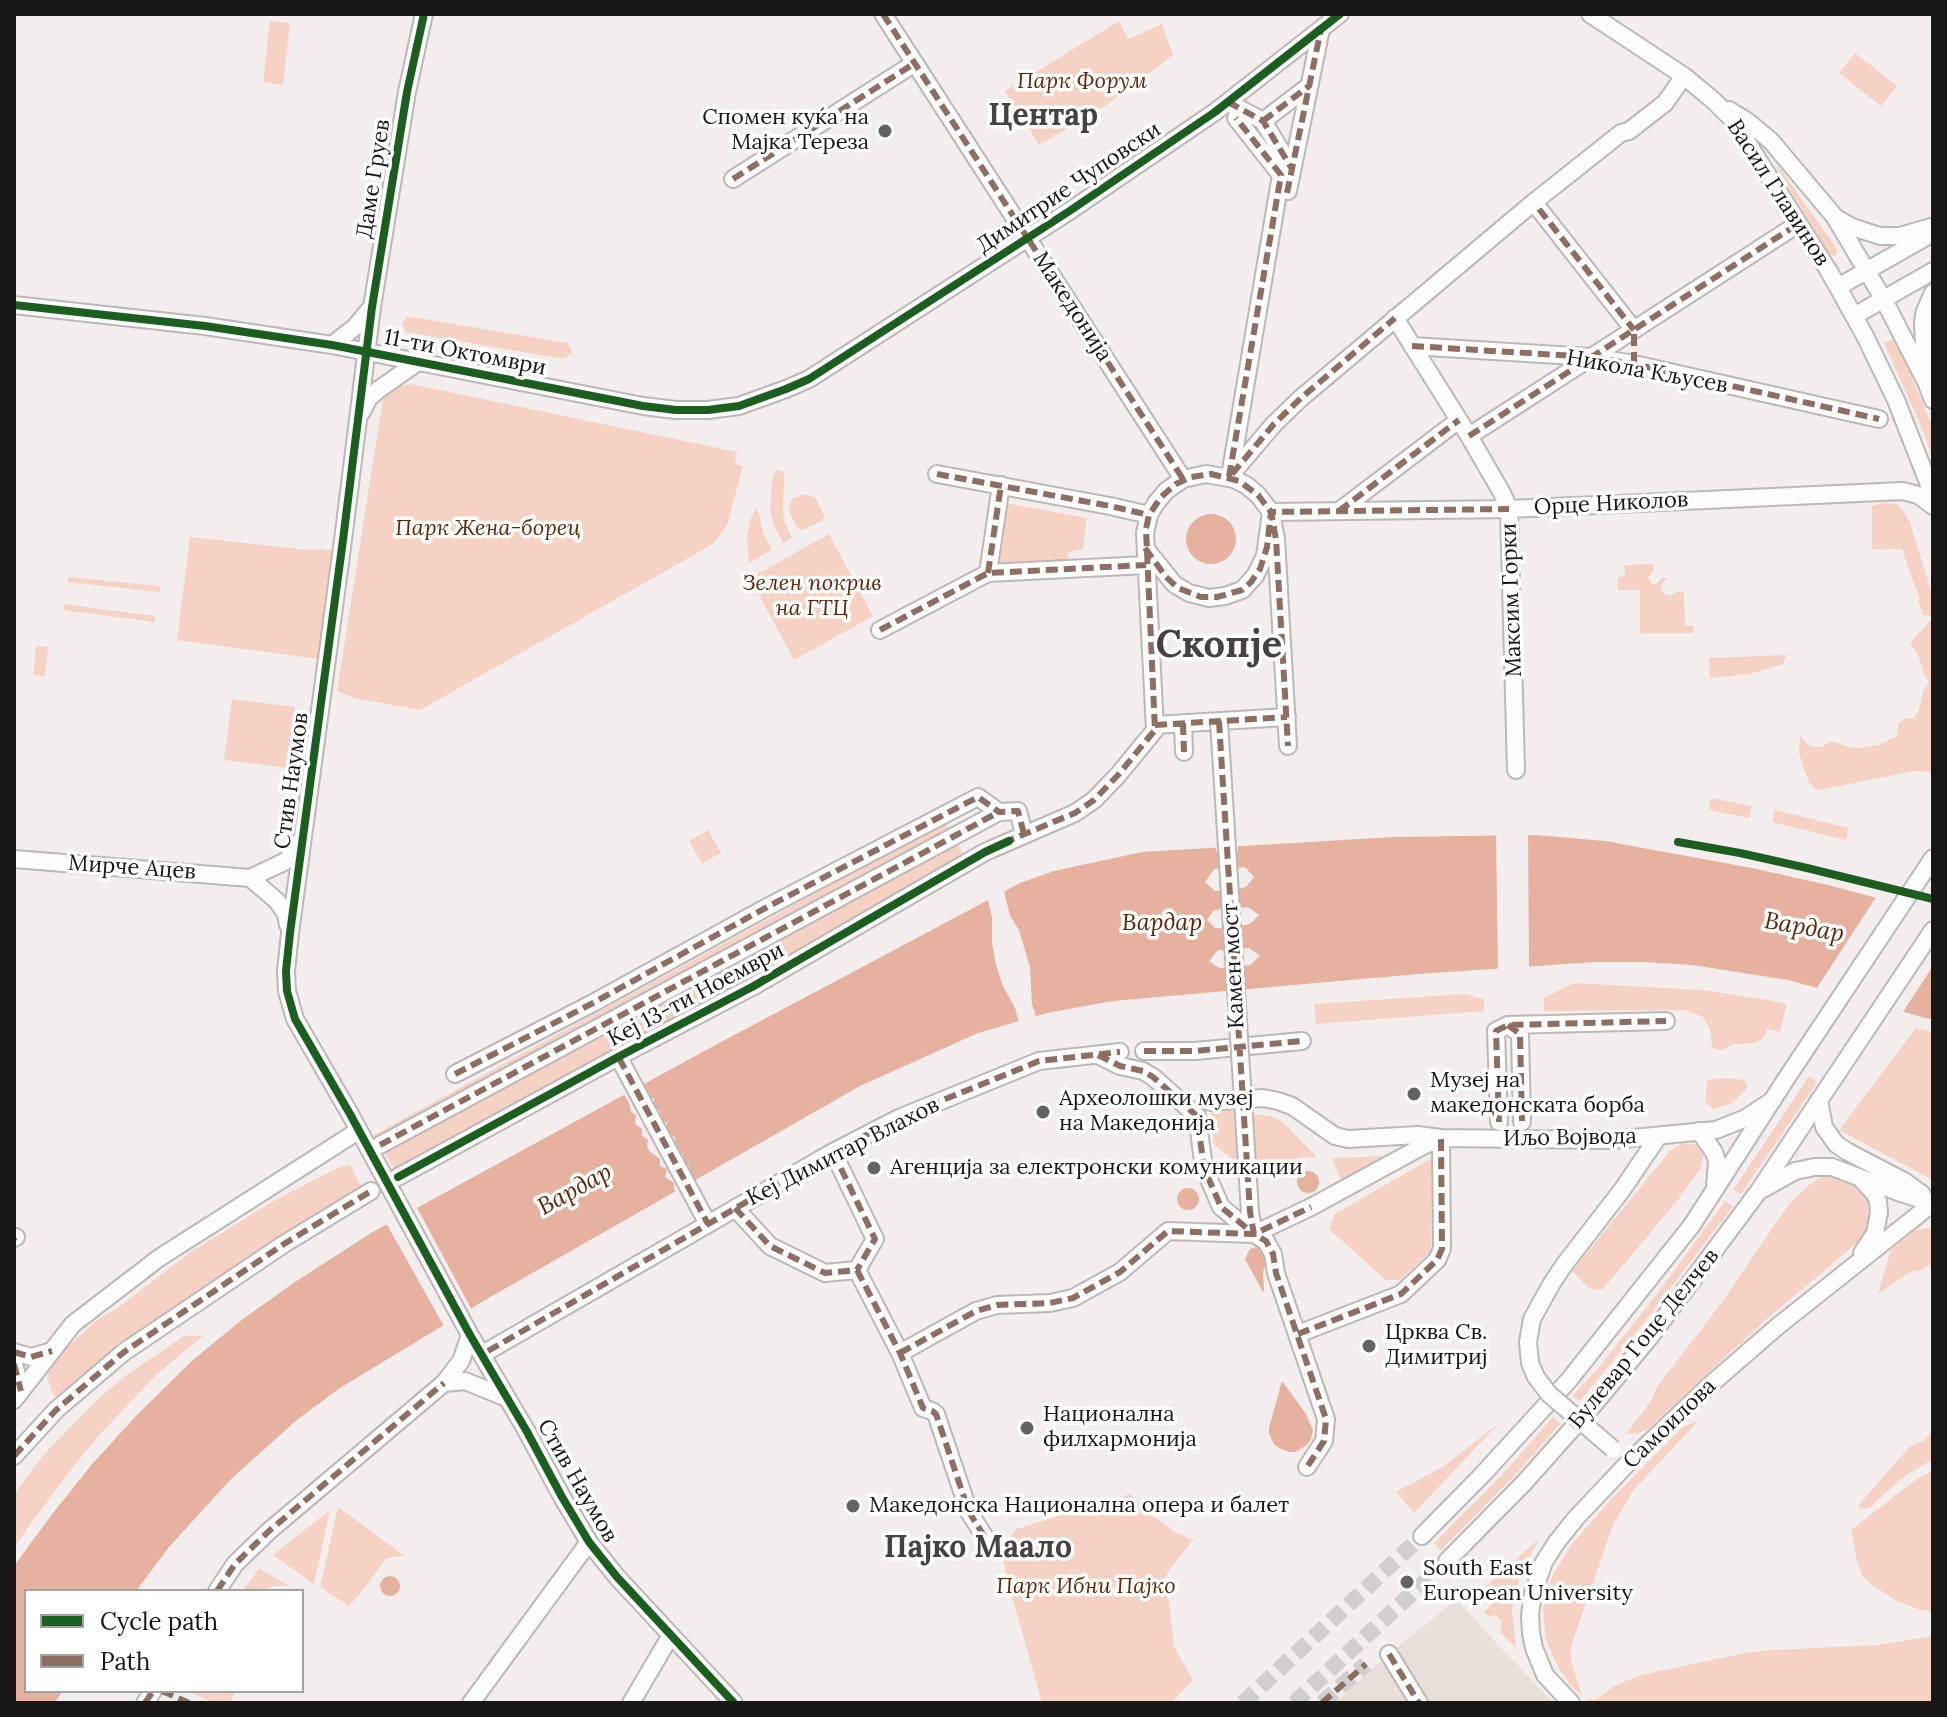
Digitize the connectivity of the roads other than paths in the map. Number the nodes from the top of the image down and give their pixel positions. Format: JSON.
{"nodes":[{"id":1,"x":424,"y":14,"type":"edge"},
{"id":2,"x":883,"y":14,"type":"edge"},
{"id":3,"x":1340,"y":14,"type":"edge"},
{"id":4,"x":1590,"y":14,"type":"edge"},
{"id":5,"x":1321,"y":29,"type":"junction"},
{"id":6,"x":915,"y":63,"type":"junction"},
{"id":7,"x":1679,"y":83,"type":"junction"},
{"id":8,"x":1309,"y":86,"type":"junction"},
{"id":9,"x":1714,"y":101,"type":"junction"},
{"id":10,"x":1228,"y":102,"type":"junction"},
{"id":11,"x":1236,"y":118,"type":"dead end"},
{"id":12,"x":1263,"y":121,"type":"junction"},
{"id":13,"x":1292,"y":169,"type":"junction"},
{"id":14,"x":733,"y":179,"type":"dead end"},
{"id":15,"x":1537,"y":206,"type":"junction"},
{"id":16,"x":1834,"y":216,"type":"junction"},
{"id":17,"x":1798,"y":224,"type":"junction"},
{"id":18,"x":1933,"y":226,"type":"edge"},
{"id":19,"x":1933,"y":233,"type":"edge"},
{"id":20,"x":1028,"y":238,"type":"junction"},
{"id":21,"x":1867,"y":270,"type":"junction"},
{"id":22,"x":1933,"y":271,"type":"edge"},
{"id":23,"x":1838,"y":287,"type":"junction"},
{"id":24,"x":1933,"y":293,"type":"edge"},
{"id":25,"x":1884,"y":300,"type":"junction"},
{"id":26,"x":14,"y":305,"type":"edge"},
{"id":27,"x":372,"y":307,"type":"junction"},
{"id":28,"x":1854,"y":316,"type":"junction"},
{"id":29,"x":1395,"y":318,"type":"junction"},
{"id":30,"x":1634,"y":330,"type":"junction"},
{"id":31,"x":332,"y":345,"type":"junction"},
{"id":32,"x":1412,"y":346,"type":"junction"},
{"id":33,"x":366,"y":351,"type":"junction"},
{"id":34,"x":1591,"y":357,"type":"junction"},
{"id":35,"x":418,"y":362,"type":"junction"},
{"id":36,"x":1634,"y":364,"type":"junction"},
{"id":37,"x":1255,"y":370,"type":"dead end"},
{"id":38,"x":809,"y":379,"type":"joint"},
{"id":39,"x":1926,"y":382,"type":"junction"},
{"id":40,"x":1933,"y":400,"type":"edge"},
{"id":41,"x":358,"y":418,"type":"junction"},
{"id":42,"x":1879,"y":419,"type":"dead end"},
{"id":43,"x":1459,"y":420,"type":"junction"},
{"id":44,"x":1469,"y":436,"type":"junction"},
{"id":45,"x":1917,"y":454,"type":"junction"},
{"id":46,"x":937,"y":474,"type":"dead end"},
{"id":47,"x":1229,"y":477,"type":"junction"},
{"id":48,"x":1183,"y":479,"type":"junction"},
{"id":49,"x":1001,"y":485,"type":"junction"},
{"id":50,"x":1903,"y":491,"type":"junction"},
{"id":51,"x":1933,"y":495,"type":"edge"},
{"id":52,"x":1933,"y":506,"type":"edge"},
{"id":53,"x":1509,"y":509,"type":"junction"},
{"id":54,"x":1339,"y":511,"type":"junction"},
{"id":55,"x":1271,"y":512,"type":"junction"},
{"id":56,"x":1149,"y":515,"type":"junction"},
{"id":57,"x":1146,"y":557,"type":"junction"},
{"id":58,"x":988,"y":573,"type":"junction"},
{"id":59,"x":880,"y":630,"type":"dead end"},
{"id":60,"x":1287,"y":717,"type":"junction"},
{"id":61,"x":1219,"y":721,"type":"junction"},
{"id":62,"x":1183,"y":723,"type":"junction"},
{"id":63,"x":1155,"y":725,"type":"junction"},
{"id":64,"x":1288,"y":746,"type":"dead end"},
{"id":65,"x":1184,"y":752,"type":"dead end"},
{"id":66,"x":1516,"y":770,"type":"dead end"},
{"id":67,"x":999,"y":812,"type":"junction"},
{"id":68,"x":1024,"y":834,"type":"junction"},
{"id":69,"x":302,"y":837,"type":"junction"},
{"id":70,"x":1933,"y":858,"type":"edge"},
{"id":71,"x":14,"y":859,"type":"edge"},
{"id":72,"x":250,"y":878,"type":"junction"},
{"id":73,"x":1933,"y":930,"type":"edge"},
{"id":74,"x":290,"y":933,"type":"junction"},
{"id":75,"x":1666,"y":1021,"type":"dead end"},
{"id":76,"x":1508,"y":1025,"type":"junction"},
{"id":77,"x":1302,"y":1041,"type":"dead end"},
{"id":78,"x":1144,"y":1051,"type":"dead end"},
{"id":79,"x":1120,"y":1052,"type":"dead end"},
{"id":80,"x":1098,"y":1055,"type":"junction"},
{"id":81,"x":619,"y":1058,"type":"dead end"},
{"id":82,"x":455,"y":1074,"type":"dead end"},
{"id":83,"x":1773,"y":1100,"type":"junction"},
{"id":84,"x":1819,"y":1100,"type":"junction"},
{"id":85,"x":1210,"y":1102,"type":"dead end"},
{"id":86,"x":1499,"y":1122,"type":"dead end"},
{"id":87,"x":1522,"y":1122,"type":"dead end"},
{"id":88,"x":358,"y":1131,"type":"junction"},
{"id":89,"x":1699,"y":1131,"type":"junction"},
{"id":90,"x":1658,"y":1137,"type":"junction"},
{"id":91,"x":1441,"y":1138,"type":"junction"},
{"id":92,"x":380,"y":1145,"type":"dead end"},
{"id":93,"x":833,"y":1152,"type":"junction"},
{"id":94,"x":1854,"y":1174,"type":"junction"},
{"id":95,"x":394,"y":1185,"type":"junction"},
{"id":96,"x":371,"y":1191,"type":"dead end"},
{"id":97,"x":1715,"y":1192,"type":"junction"},
{"id":98,"x":1758,"y":1192,"type":"junction"},
{"id":99,"x":1933,"y":1203,"type":"edge"},
{"id":100,"x":735,"y":1208,"type":"junction"},
{"id":101,"x":704,"y":1218,"type":"junction"},
{"id":102,"x":1254,"y":1234,"type":"junction"},
{"id":103,"x":857,"y":1270,"type":"junction"},
{"id":104,"x":1842,"y":1275,"type":"junction"},
{"id":105,"x":1298,"y":1334,"type":"junction"},
{"id":106,"x":470,"y":1335,"type":"junction"},
{"id":107,"x":52,"y":1351,"type":"junction"},
{"id":108,"x":488,"y":1351,"type":"dead end"},
{"id":109,"x":14,"y":1352,"type":"edge"},
{"id":110,"x":900,"y":1353,"type":"junction"},
{"id":111,"x":14,"y":1364,"type":"edge"},
{"id":112,"x":444,"y":1383,"type":"junction"},
{"id":113,"x":18,"y":1395,"type":"edge"},
{"id":114,"x":507,"y":1398,"type":"junction"},
{"id":115,"x":14,"y":1456,"type":"edge"},
{"id":116,"x":1629,"y":1462,"type":"junction"},
{"id":117,"x":1307,"y":1467,"type":"dead end"},
{"id":118,"x":1422,"y":1536,"type":"tunnel mouth"},
{"id":119,"x":986,"y":1539,"type":"dead end"},
{"id":120,"x":589,"y":1542,"type":"junction"},
{"id":121,"x":1447,"y":1561,"type":"tunnel mouth"},
{"id":122,"x":218,"y":1589,"type":"edge"},
{"id":123,"x":671,"y":1635,"type":"junction"},
{"id":124,"x":1389,"y":1654,"type":"dead end"},
{"id":125,"x":471,"y":1703,"type":"edge"},
{"id":126,"x":631,"y":1703,"type":"edge"},
{"id":127,"x":734,"y":1703,"type":"edge"},
{"id":128,"x":1419,"y":1703,"type":"edge"},
{"id":129,"x":1571,"y":1703,"type":"edge"}],
"edges":[{"from":1,"to":27,"type":"street","name":"Даме Груев"},
{"from":2,"to":6,"type":"street","name":"Македонија"},
{"from":3,"to":5,"type":"street","name":"Димитрие Чуповски"},
{"from":4,"to":7,"type":"street","name":"Васил Главинов"},
{"from":5,"to":8,"type":"street"},
{"from":5,"to":10,"type":"street","name":"Димитрие Чуповски"},
{"from":6,"to":14,"type":"street"},
{"from":6,"to":20,"type":"street","name":"Македонија"},
{"from":7,"to":9,"type":"street","name":"Васил Главинов"},
{"from":7,"to":15,"type":"street"},
{"from":8,"to":12,"type":"street"},
{"from":8,"to":13,"type":"street"},
{"from":9,"to":16,"type":"street","name":"Васил Главинов"},
{"from":9,"to":17,"type":"street","name":"Васил Главинов"},
{"from":10,"to":12,"type":"street"},
{"from":10,"to":20,"type":"street","name":"Димитрие Чуповски"},
{"from":11,"to":47,"type":"street"},
{"from":12,"to":13,"type":"street"},
{"from":13,"to":37,"type":"street"},
{"from":15,"to":29,"type":"street"},
{"from":15,"to":30,"type":"street"},
{"from":16,"to":18,"type":"street"},
{"from":16,"to":21,"type":"street","name":"Васил Главинов"},
{"from":17,"to":23,"type":"street","name":"Васил Главинов"},
{"from":17,"to":30,"type":"street"},
{"from":19,"to":21,"type":"street"},
{"from":20,"to":38,"type":"street","name":"Димитрие Чуповски"},
{"from":20,"to":48,"type":"street","name":"Македонија"},
{"from":21,"to":23,"type":"street"},
{"from":21,"to":25,"type":"street","name":"Васил Главинов"},
{"from":22,"to":25,"type":"street"},
{"from":23,"to":28,"type":"street","name":"Васил Главинов"},
{"from":24,"to":39,"type":"street"},
{"from":25,"to":28,"type":"street"},
{"from":25,"to":39,"type":"street","name":"Васил Главинов"},
{"from":26,"to":31,"type":"street","name":"11-ти Октомври"},
{"from":27,"to":31,"type":"street"},
{"from":27,"to":33,"type":"street","name":"Даме Груев"},
{"from":28,"to":45,"type":"street","name":"Васил Главинов"},
{"from":29,"to":32,"type":"street","name":"Максим Горки"},
{"from":29,"to":47,"type":"street"},
{"from":30,"to":34,"type":"street"},
{"from":30,"to":36,"type":"street"},
{"from":31,"to":33,"type":"street","name":"11-ти Октомври"},
{"from":32,"to":34,"type":"street","name":"Никола Кљусев"},
{"from":32,"to":43,"type":"street","name":"Максим Горки"},
{"from":33,"to":35,"type":"street","name":"11-ти Октомври"},
{"from":33,"to":41,"type":"street","name":"Стив Наумов"},
{"from":34,"to":36,"type":"street","name":"Никола Кљусев"},
{"from":34,"to":44,"type":"street"},
{"from":35,"to":38,"type":"street","name":"11-ти Октомври"},
{"from":35,"to":41,"type":"street"},
{"from":36,"to":42,"type":"street","name":"Никола Кљусев"},
{"from":39,"to":40,"type":"street"},
{"from":41,"to":69,"type":"street","name":"Стив Наумов"},
{"from":43,"to":44,"type":"street","name":"Максим Горки"},
{"from":43,"to":54,"type":"street"},
{"from":44,"to":53,"type":"street","name":"Максим Горки"},
{"from":45,"to":50,"type":"street"},
{"from":45,"to":51,"type":"street","name":"Васил Главинов"},
{"from":46,"to":49,"type":"street"},
{"from":47,"to":48,"type":"street"},
{"from":47,"to":55,"type":"street"},
{"from":48,"to":56,"type":"street"},
{"from":49,"to":56,"type":"street"},
{"from":49,"to":58,"type":"street"},
{"from":50,"to":52,"type":"street","name":"Орце Николов"},
{"from":50,"to":53,"type":"street","name":"Орце Николов"},
{"from":53,"to":54,"type":"street","name":"Орце Николов"},
{"from":53,"to":66,"type":"street","name":"Максим Горки"},
{"from":54,"to":55,"type":"street","name":"Орце Николов"},
{"from":55,"to":57,"type":"street"},
{"from":55,"to":60,"type":"street"},
{"from":56,"to":57,"type":"street"},
{"from":57,"to":58,"type":"street"},
{"from":57,"to":63,"type":"street"},
{"from":58,"to":59,"type":"street"},
{"from":60,"to":61,"type":"street"},
{"from":60,"to":64,"type":"street"},
{"from":61,"to":62,"type":"street"},
{"from":61,"to":102,"type":"street","name":"Камен мост","bridge":true},
{"from":62,"to":63,"type":"street"},
{"from":62,"to":65,"type":"street"},
{"from":63,"to":68,"type":"street","name":"Кеј 13-ти Ноември"},
{"from":67,"to":68,"type":"street","name":"Кеј 13-ти Ноември"},
{"from":67,"to":82,"type":"street","name":"Кеј 13-ти Ноември"},
{"from":67,"to":92,"type":"street","name":"Кеј 13-ти Ноември"},
{"from":68,"to":95,"type":"street","name":"Кеј 13-ти Ноември"},
{"from":69,"to":72,"type":"street"},
{"from":69,"to":74,"type":"street","name":"Стив Наумов"},
{"from":70,"to":83,"type":"street","name":"Булевар Гоце Делчев"},
{"from":71,"to":72,"type":"street","name":"Мирче Ацев"},
{"from":72,"to":74,"type":"street"},
{"from":73,"to":84,"type":"street","name":"Булевар Гоце Делчев"},
{"from":74,"to":88,"type":"street","name":"Стив Наумов"},
{"from":75,"to":76,"type":"street"},
{"from":76,"to":86,"type":"street"},
{"from":76,"to":87,"type":"street"},
{"from":77,"to":78,"type":"street"},
{"from":79,"to":80,"type":"street","name":"Кеј Димитар Влахов"},
{"from":80,"to":93,"type":"street","name":"Кеј Димитар Влахов"},
{"from":80,"to":102,"type":"street"},
{"from":81,"to":101,"type":"street"},
{"from":83,"to":89,"type":"street","name":"Иљо Војвода"},
{"from":83,"to":97,"type":"street","name":"Булевар Гоце Делчев"},
{"from":84,"to":98,"type":"street","name":"Булевар Гоце Делчев"},
{"from":84,"to":99,"type":"street"},
{"from":85,"to":91,"type":"street","name":"Иљо Војвода"},
{"from":88,"to":95,"type":"street","name":"Стив Наумов"},
{"from":88,"to":107,"type":"street"},
{"from":89,"to":90,"type":"street","name":"Иљо Војвода"},
{"from":89,"to":97,"type":"street"},
{"from":90,"to":91,"type":"street","name":"Иљо Војвода"},
{"from":90,"to":116,"type":"street","bridge":true},
{"from":91,"to":102,"type":"street","name":"Иљо Војвода"},
{"from":91,"to":105,"type":"street"},
{"from":93,"to":100,"type":"street","name":"Кеј Димитар Влахов"},
{"from":93,"to":103,"type":"street"},
{"from":94,"to":98,"type":"street"},
{"from":94,"to":99,"type":"street"},
{"from":94,"to":104,"type":"street"},
{"from":95,"to":106,"type":"street","name":"Стив Наумов"},
{"from":96,"to":115,"type":"street"},
{"from":97,"to":118,"type":"street","name":"Булевар Гоце Делчев"},
{"from":98,"to":121,"type":"street","name":"Булевар Гоце Делчев"},
{"from":99,"to":104,"type":"street","name":"Самоилова"},
{"from":100,"to":101,"type":"street","name":"Кеј Димитар Влахов"},
{"from":100,"to":103,"type":"street"},
{"from":101,"to":108,"type":"street","name":"Кеј Димитар Влахов"},
{"from":102,"to":105,"type":"street"},
{"from":102,"to":110,"type":"street"},
{"from":103,"to":110,"type":"street"},
{"from":104,"to":116,"type":"street","name":"Самоилова"},
{"from":105,"to":117,"type":"street"},
{"from":106,"to":112,"type":"street"},
{"from":106,"to":114,"type":"street","name":"Стив Наумов"},
{"from":107,"to":109,"type":"street"},
{"from":107,"to":113,"type":"street"},
{"from":110,"to":119,"type":"street"},
{"from":111,"to":113,"type":"street"},
{"from":112,"to":114,"type":"street"},
{"from":112,"to":122,"type":"street"},
{"from":114,"to":120,"type":"street","name":"Стив Наумов"},
{"from":116,"to":129,"type":"street","name":"Самоилова"},
{"from":120,"to":123,"type":"street","name":"Стив Наумов"},
{"from":120,"to":125,"type":"street"},
{"from":123,"to":126,"type":"street"},
{"from":123,"to":127,"type":"street","name":"Стив Наумов"},
{"from":124,"to":128,"type":"street"}]}
